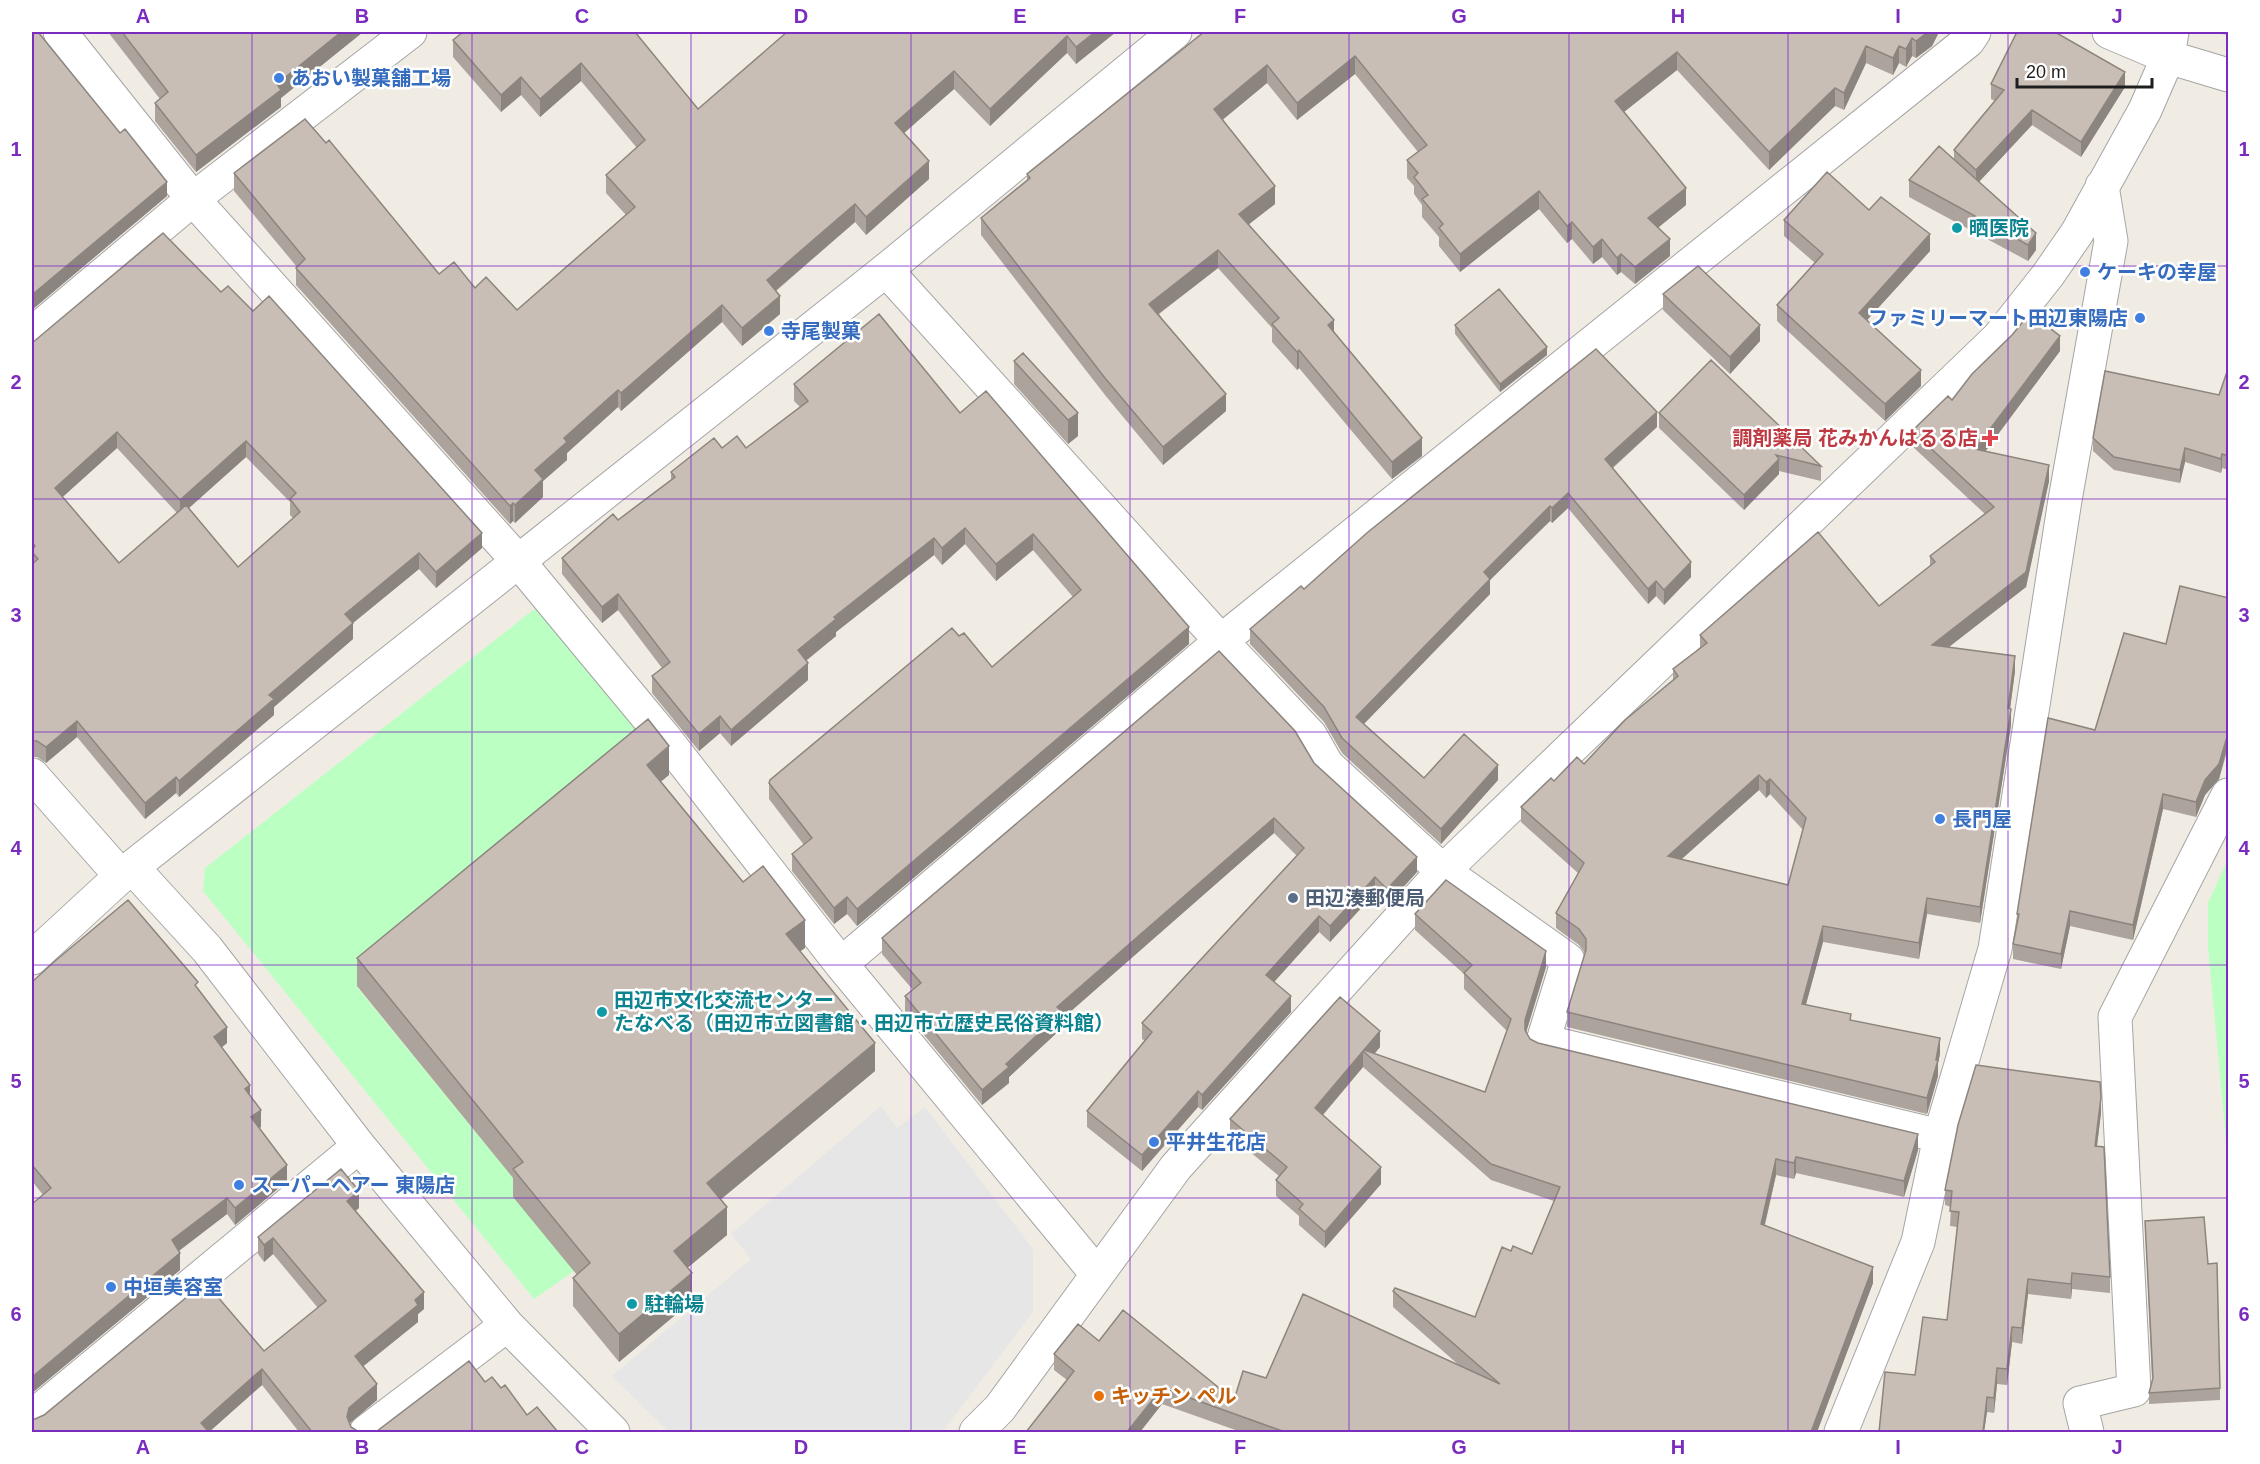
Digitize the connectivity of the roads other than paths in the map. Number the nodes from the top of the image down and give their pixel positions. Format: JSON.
{"nodes":[{"id":1,"x":60,"y":32,"type":"edge"},
{"id":2,"x":410,"y":32,"type":"edge"},
{"id":3,"x":1175,"y":32,"type":"edge"},
{"id":4,"x":1974,"y":32,"type":"edge"},
{"id":5,"x":2109,"y":32,"type":"edge"},
{"id":6,"x":2170,"y":44,"type":"edge"},
{"id":7,"x":2229,"y":75,"type":"edge"},
{"id":8,"x":2102,"y":186,"type":"junction"},
{"id":9,"x":193,"y":199,"type":"junction"},
{"id":10,"x":886,"y":270,"type":"junction"},
{"id":11,"x":32,"y":334,"type":"edge"},
{"id":12,"x":519,"y":562,"type":"junction"},
{"id":13,"x":1221,"y":641,"type":"junction"},
{"id":14,"x":32,"y":775,"type":"edge"},
{"id":15,"x":2229,"y":795,"type":"edge"},
{"id":16,"x":1443,"y":871,"type":"junction"},
{"id":17,"x":127,"y":872,"type":"junction"},
{"id":18,"x":32,"y":958,"type":"edge"},
{"id":19,"x":841,"y":964,"type":"junction"},
{"id":20,"x":1940,"y":1136,"type":"junction"},
{"id":21,"x":359,"y":1146,"type":"junction"},
{"id":22,"x":1097,"y":1274,"type":"junction"},
{"id":23,"x":507,"y":1325,"type":"junction"},
{"id":24,"x":32,"y":1417,"type":"edge"},
{"id":25,"x":366,"y":1432,"type":"edge"},
{"id":26,"x":614,"y":1432,"type":"edge"},
{"id":27,"x":976,"y":1432,"type":"edge"},
{"id":28,"x":1841,"y":1432,"type":"edge"},
{"id":29,"x":2087,"y":1432,"type":"edge"}],
"edges":[{"from":1,"to":9,"type":"street"},
{"from":2,"to":9,"type":"street"},
{"from":3,"to":10,"type":"street"},
{"from":4,"to":13,"type":"street"},
{"from":5,"to":6,"type":"street"},
{"from":6,"to":7,"type":"street"},
{"from":6,"to":8,"type":"street"},
{"from":8,"to":16,"type":"street"},
{"from":8,"to":20,"type":"street"},
{"from":9,"to":11,"type":"street"},
{"from":9,"to":12,"type":"street"},
{"from":10,"to":12,"type":"street"},
{"from":10,"to":13,"type":"street"},
{"from":12,"to":17,"type":"street"},
{"from":12,"to":19,"type":"street"},
{"from":13,"to":16,"type":"street"},
{"from":13,"to":19,"type":"street"},
{"from":14,"to":17,"type":"street"},
{"from":15,"to":29,"type":"street"},
{"from":16,"to":20,"type":"street"},
{"from":16,"to":22,"type":"street"},
{"from":17,"to":18,"type":"street"},
{"from":17,"to":21,"type":"street"},
{"from":19,"to":22,"type":"street"},
{"from":20,"to":28,"type":"street"},
{"from":21,"to":23,"type":"street"},
{"from":21,"to":24,"type":"street"},
{"from":22,"to":27,"type":"street"},
{"from":23,"to":25,"type":"street"},
{"from":23,"to":26,"type":"street"}]}
